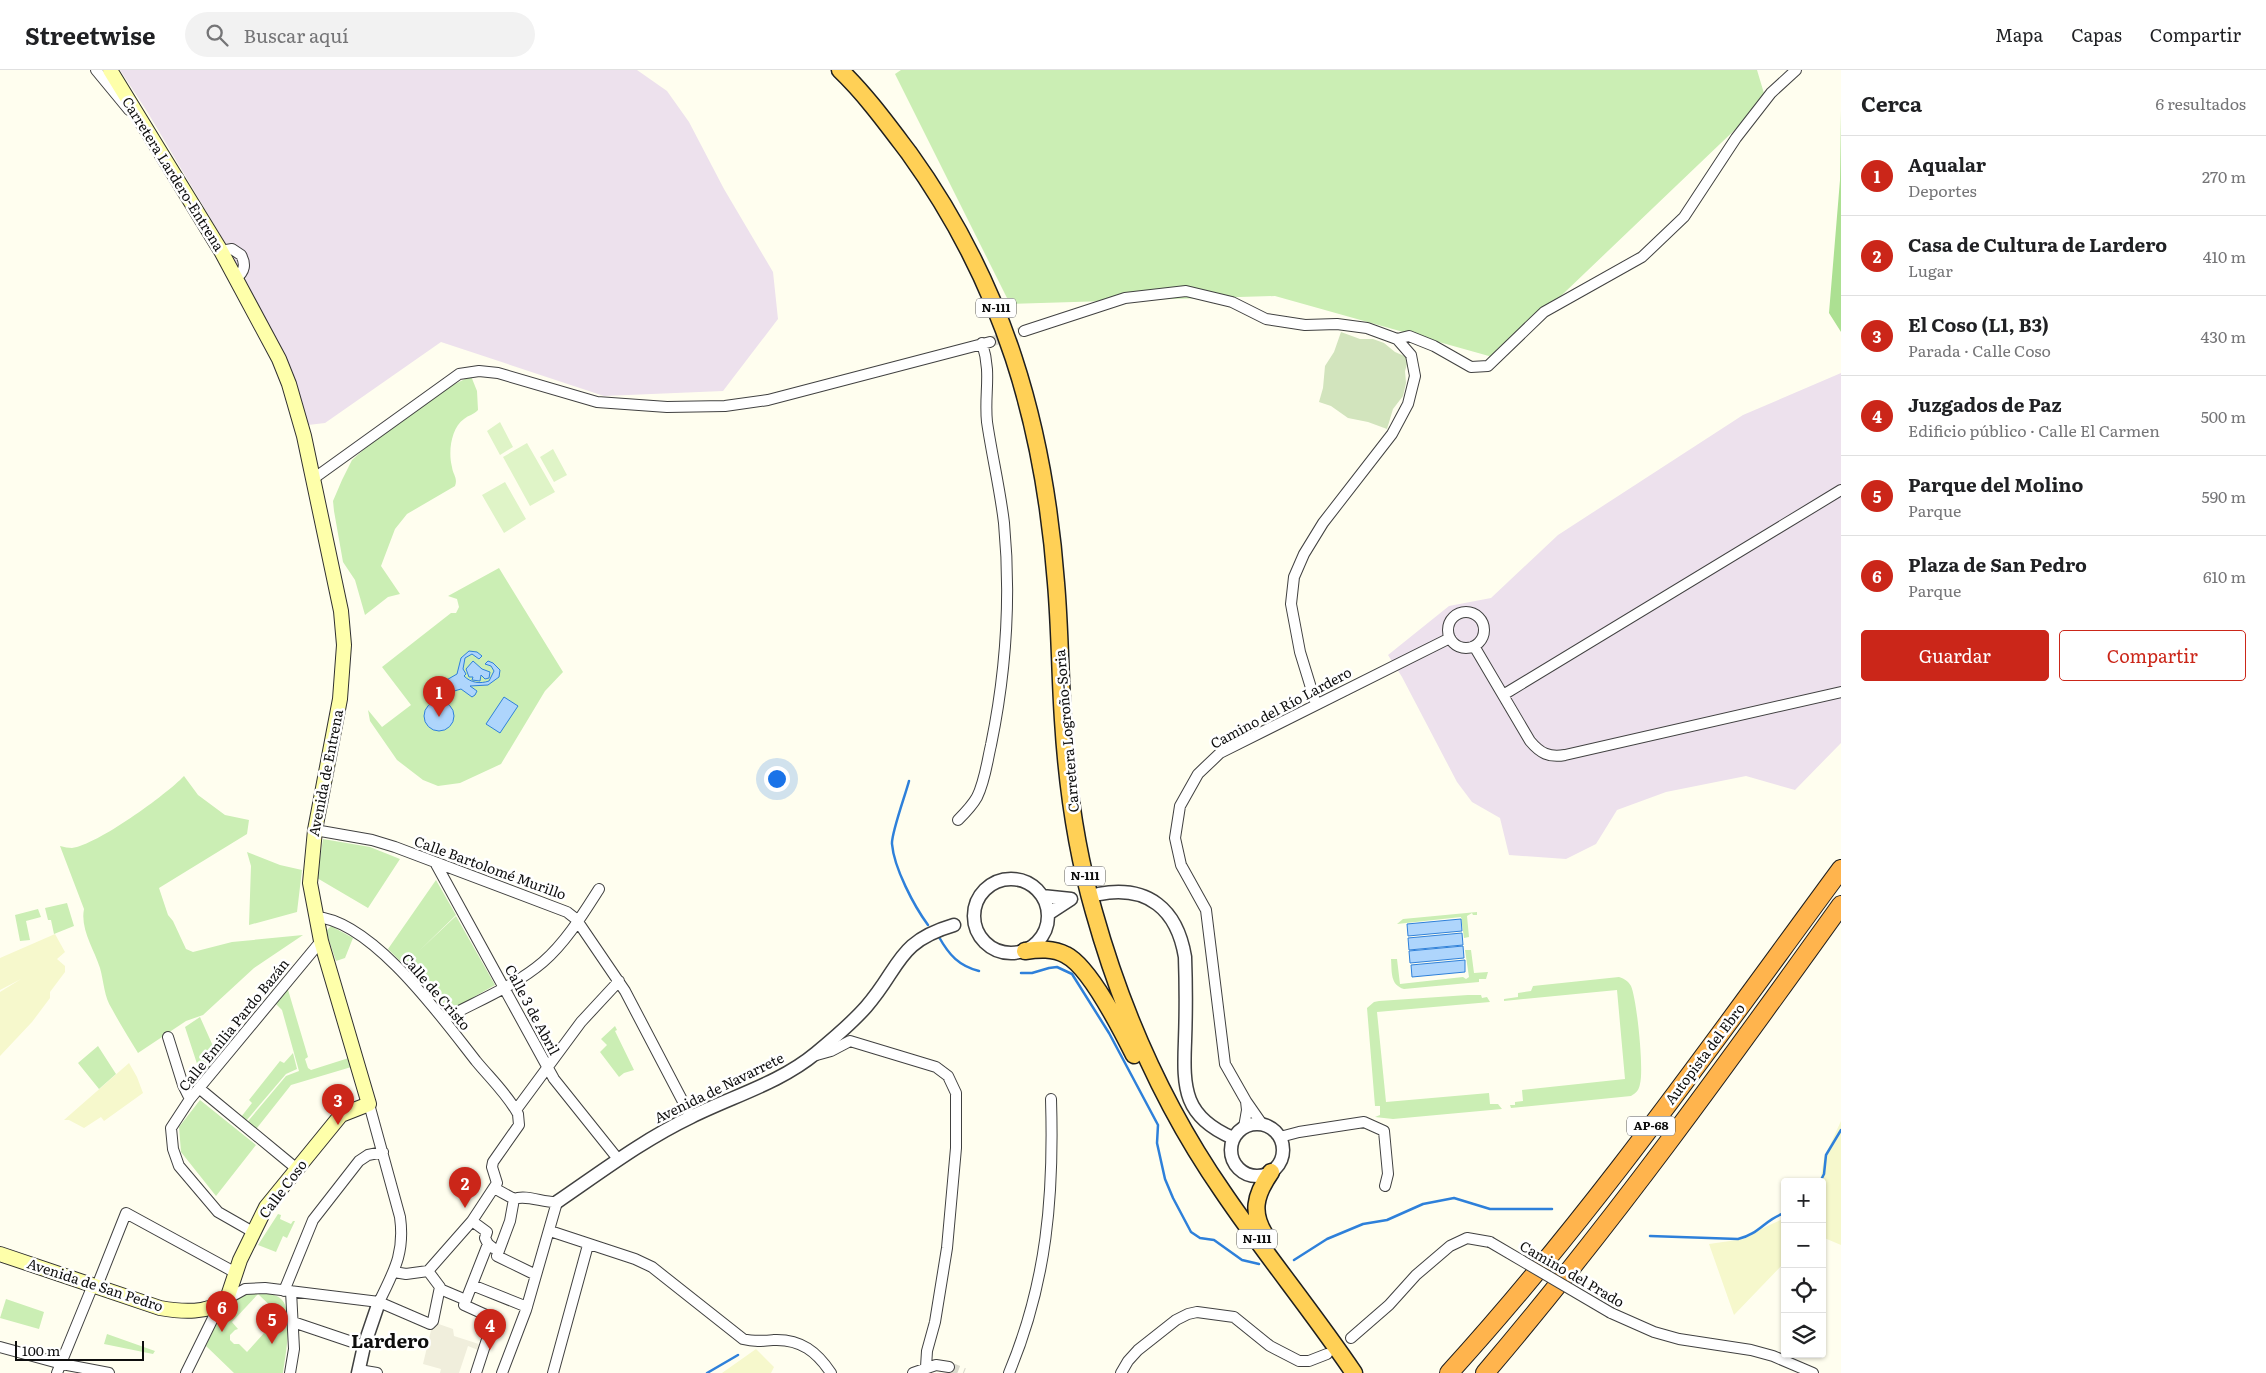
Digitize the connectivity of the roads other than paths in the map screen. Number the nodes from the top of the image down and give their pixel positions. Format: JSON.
{"nodes":[{"id":1,"x":96,"y":70,"type":"edge"},
{"id":2,"x":110,"y":70,"type":"edge"},
{"id":3,"x":840,"y":70,"type":"edge"},
{"id":4,"x":1796,"y":70,"type":"edge"},
{"id":5,"x":143,"y":125,"type":"junction"},
{"id":6,"x":236,"y":278,"type":"joint"},
{"id":7,"x":1024,"y":331,"type":"tunnel mouth"},
{"id":8,"x":1397,"y":339,"type":"junction"},
{"id":9,"x":313,"y":479,"type":"junction"},
{"id":10,"x":1841,"y":490,"type":"edge"},
{"id":11,"x":1450,"y":638,"type":"junction"},
{"id":12,"x":1474,"y":646,"type":"junction"},
{"id":13,"x":1841,"y":692,"type":"edge"},
{"id":14,"x":1503,"y":695,"type":"junction"},
{"id":15,"x":1316,"y":704,"type":"junction"},
{"id":16,"x":958,"y":820,"type":"dead end"},
{"id":17,"x":314,"y":830,"type":"junction"},
{"id":18,"x":436,"y":864,"type":"junction"},
{"id":19,"x":1841,"y":869,"type":"edge"},
{"id":20,"x":599,"y":889,"type":"dead end"},
{"id":21,"x":1099,"y":894,"type":"dead end"},
{"id":22,"x":1042,"y":896,"type":"junction"},
{"id":23,"x":1841,"y":905,"type":"edge"},
{"id":24,"x":974,"y":910,"type":"junction"},
{"id":25,"x":1048,"y":914,"type":"junction"},
{"id":26,"x":316,"y":917,"type":"junction"},
{"id":27,"x":579,"y":922,"type":"junction"},
{"id":28,"x":954,"y":925,"type":"junction"},
{"id":29,"x":975,"y":928,"type":"junction"},
{"id":30,"x":321,"y":942,"type":"junction"},
{"id":31,"x":1025,"y":951,"type":"junction"},
{"id":32,"x":620,"y":981,"type":"junction"},
{"id":33,"x":504,"y":987,"type":"junction"},
{"id":34,"x":444,"y":1019,"type":"junction"},
{"id":35,"x":168,"y":1037,"type":"dead end"},
{"id":36,"x":812,"y":1056,"type":"junction"},
{"id":37,"x":547,"y":1067,"type":"junction"},
{"id":38,"x":200,"y":1089,"type":"junction"},
{"id":39,"x":190,"y":1099,"type":"junction"},
{"id":40,"x":1051,"y":1099,"type":"dead end"},
{"id":41,"x":1246,"y":1101,"type":"junction"},
{"id":42,"x":369,"y":1104,"type":"junction"},
{"id":43,"x":516,"y":1110,"type":"junction"},
{"id":44,"x":690,"y":1117,"type":"junction"},
{"id":45,"x":1262,"y":1124,"type":"junction"},
{"id":46,"x":1244,"y":1127,"type":"junction"},
{"id":47,"x":1280,"y":1137,"type":"junction"},
{"id":48,"x":1234,"y":1138,"type":"junction"},
{"id":49,"x":383,"y":1152,"type":"junction"},
{"id":50,"x":618,"y":1159,"type":"junction"},
{"id":51,"x":297,"y":1169,"type":"junction"},
{"id":52,"x":1271,"y":1172,"type":"junction"},
{"id":53,"x":1385,"y":1186,"type":"dead end"},
{"id":54,"x":1221,"y":1189,"type":"junction"},
{"id":55,"x":492,"y":1191,"type":"junction"},
{"id":56,"x":514,"y":1198,"type":"junction"},
{"id":57,"x":557,"y":1202,"type":"junction"},
{"id":58,"x":472,"y":1221,"type":"junction"},
{"id":59,"x":550,"y":1231,"type":"junction"},
{"id":60,"x":253,"y":1232,"type":"junction"},
{"id":61,"x":488,"y":1244,"type":"junction"},
{"id":62,"x":588,"y":1245,"type":"junction"},
{"id":63,"x":498,"y":1250,"type":"junction"},
{"id":64,"x":0,"y":1254,"type":"edge"},
{"id":65,"x":428,"y":1271,"type":"junction"},
{"id":66,"x":394,"y":1272,"type":"junction"},
{"id":67,"x":236,"y":1273,"type":"junction"},
{"id":68,"x":536,"y":1276,"type":"junction"},
{"id":69,"x":472,"y":1285,"type":"junction"},
{"id":70,"x":95,"y":1286,"type":"junction"},
{"id":71,"x":440,"y":1288,"type":"junction"},
{"id":72,"x":287,"y":1291,"type":"junction"},
{"id":73,"x":224,"y":1302,"type":"junction"},
{"id":74,"x":379,"y":1302,"type":"junction"},
{"id":75,"x":465,"y":1302,"type":"junction"},
{"id":76,"x":526,"y":1307,"type":"junction"},
{"id":77,"x":293,"y":1322,"type":"junction"},
{"id":78,"x":1325,"y":1330,"type":"junction"},
{"id":79,"x":1351,"y":1338,"type":"dead end"},
{"id":80,"x":364,"y":1346,"type":"junction"},
{"id":81,"x":0,"y":1347,"type":"edge"},
{"id":82,"x":1327,"y":1354,"type":"dead end"},
{"id":83,"x":926,"y":1367,"type":"junction"},
{"id":84,"x":949,"y":1367,"type":"tunnel mouth"},
{"id":85,"x":60,"y":1369,"type":"edge"},
{"id":86,"x":358,"y":1372,"type":"edge"},
{"id":87,"x":109,"y":1373,"type":"edge"},
{"id":88,"x":186,"y":1373,"type":"edge"},
{"id":89,"x":290,"y":1373,"type":"edge"},
{"id":90,"x":377,"y":1373,"type":"edge"},
{"id":91,"x":476,"y":1373,"type":"edge"},
{"id":92,"x":502,"y":1373,"type":"edge"},
{"id":93,"x":553,"y":1373,"type":"edge"},
{"id":94,"x":832,"y":1373,"type":"edge"},
{"id":95,"x":913,"y":1373,"type":"edge"},
{"id":96,"x":1009,"y":1373,"type":"edge"},
{"id":97,"x":1121,"y":1373,"type":"edge"},
{"id":98,"x":1354,"y":1373,"type":"edge"},
{"id":99,"x":1449,"y":1373,"type":"edge"},
{"id":100,"x":1485,"y":1373,"type":"edge"},
{"id":101,"x":1813,"y":1373,"type":"edge"}],
"edges":[{"from":1,"to":5,"type":"street"},
{"from":2,"to":5,"type":"main road","name":"Carretera Lardero-Entrena"},
{"from":3,"to":54,"type":"highway","name":"Carretera Logroño-Soria","number":"N-111"},
{"from":4,"to":8,"type":"street"},
{"from":5,"to":6,"type":"main road","name":"Carretera Lardero-Entrena"},
{"from":6,"to":9,"type":"main road","name":"Avenida de Entrena"},
{"from":7,"to":8,"type":"street"},
{"from":8,"to":15,"type":"street"},
{"from":9,"to":16,"type":"street"},
{"from":9,"to":17,"type":"main road","name":"Avenida de Entrena"},
{"from":10,"to":14,"type":"street"},
{"from":11,"to":12,"type":"street"},
{"from":11,"to":12,"type":"street"},
{"from":11,"to":15,"type":"street","name":"Camino del Río Lardero"},
{"from":12,"to":14,"type":"street"},
{"from":13,"to":14,"type":"street"},
{"from":15,"to":41,"type":"street","name":"Camino del Río Lardero"},
{"from":17,"to":18,"type":"street","name":"Calle Bartolomé Murillo"},
{"from":17,"to":26,"type":"main road","name":"Avenida de Entrena"},
{"from":18,"to":27,"type":"street","name":"Calle Bartolomé Murillo"},
{"from":18,"to":33,"type":"street","name":"Calle 3 de Abril"},
{"from":19,"to":99,"type":"highway","name":"Autopista del Ebro","number":"AP-68"},
{"from":20,"to":27,"type":"street"},
{"from":21,"to":48,"type":"street"},
{"from":22,"to":24,"type":"street"},
{"from":22,"to":25,"type":"street"},
{"from":22,"to":25,"type":"street"},
{"from":23,"to":100,"type":"highway","name":"Autopista del Ebro","number":"AP-68"},
{"from":24,"to":28,"type":"street"},
{"from":24,"to":29,"type":"street"},
{"from":25,"to":31,"type":"street"},
{"from":26,"to":30,"type":"main road","name":"Avenida de Entrena"},
{"from":26,"to":34,"type":"street","name":"Calle de Cristo"},
{"from":27,"to":32,"type":"street","name":"Calle Bartolomé Murillo"},
{"from":27,"to":33,"type":"street"},
{"from":28,"to":29,"type":"street"},
{"from":28,"to":36,"type":"street","name":"Avenida de Navarrete"},
{"from":29,"to":31,"type":"street"},
{"from":30,"to":38,"type":"street","name":"Calle Emilia Pardo Bazán"},
{"from":30,"to":42,"type":"main road","name":"Avenida de Entrena"},
{"from":31,"to":54,"type":"highway"},
{"from":32,"to":37,"type":"street"},
{"from":32,"to":44,"type":"street","name":"Calle Bartolomé Murillo"},
{"from":33,"to":34,"type":"street"},
{"from":33,"to":37,"type":"street","name":"Calle 3 de Abril"},
{"from":34,"to":43,"type":"street","name":"Calle de Cristo"},
{"from":35,"to":39,"type":"street"},
{"from":36,"to":44,"type":"street","name":"Avenida de Navarrete"},
{"from":36,"to":83,"type":"street"},
{"from":37,"to":43,"type":"street"},
{"from":37,"to":50,"type":"street","name":"Calle 3 de Abril"},
{"from":38,"to":39,"type":"street","name":"Calle Emilia Pardo Bazán"},
{"from":38,"to":51,"type":"street"},
{"from":39,"to":60,"type":"street","name":"Calle Emilia Pardo Bazán"},
{"from":40,"to":96,"type":"street"},
{"from":41,"to":45,"type":"street","name":"Camino del Río Lardero"},
{"from":41,"to":46,"type":"street"},
{"from":42,"to":49,"type":"street","name":"Avenida de Entrena"},
{"from":42,"to":51,"type":"main road","name":"Calle Coso"},
{"from":43,"to":55,"type":"street"},
{"from":44,"to":50,"type":"street","name":"Avenida de Navarrete"},
{"from":45,"to":46,"type":"street"},
{"from":45,"to":47,"type":"street"},
{"from":46,"to":48,"type":"street"},
{"from":47,"to":52,"type":"street"},
{"from":47,"to":53,"type":"street"},
{"from":48,"to":52,"type":"street"},
{"from":49,"to":66,"type":"street","name":"Avenida de Entrena"},
{"from":49,"to":72,"type":"street"},
{"from":50,"to":57,"type":"street","name":"Avenida de Navarrete"},
{"from":51,"to":60,"type":"main road","name":"Calle Coso"},
{"from":52,"to":78,"type":"highway"},
{"from":54,"to":78,"type":"highway","name":"Carretera Logroño-Soria","number":"N-111"},
{"from":55,"to":56,"type":"street"},
{"from":55,"to":58,"type":"street"},
{"from":56,"to":57,"type":"street"},
{"from":56,"to":63,"type":"street"},
{"from":57,"to":59,"type":"street"},
{"from":58,"to":61,"type":"street"},
{"from":58,"to":65,"type":"street"},
{"from":59,"to":62,"type":"street"},
{"from":59,"to":68,"type":"street"},
{"from":60,"to":67,"type":"main road","name":"Calle Coso"},
{"from":61,"to":63,"type":"street"},
{"from":61,"to":69,"type":"street"},
{"from":62,"to":93,"type":"street"},
{"from":62,"to":94,"type":"street"},
{"from":63,"to":68,"type":"street"},
{"from":64,"to":70,"type":"main road","name":"Avenida de San Pedro"},
{"from":65,"to":66,"type":"street"},
{"from":65,"to":71,"type":"street"},
{"from":66,"to":74,"type":"street","name":"Avenida de Entrena"},
{"from":67,"to":70,"type":"street"},
{"from":67,"to":73,"type":"main road","name":"Calle Coso"},
{"from":68,"to":76,"type":"street"},
{"from":69,"to":75,"type":"street"},
{"from":69,"to":76,"type":"street"},
{"from":70,"to":73,"type":"main road","name":"Avenida de San Pedro"},
{"from":70,"to":85,"type":"street"},
{"from":71,"to":74,"type":"street"},
{"from":71,"to":75,"type":"street"},
{"from":72,"to":73,"type":"street"},
{"from":72,"to":74,"type":"street"},
{"from":72,"to":77,"type":"street"},
{"from":73,"to":88,"type":"street"},
{"from":74,"to":80,"type":"street"},
{"from":75,"to":91,"type":"street"},
{"from":76,"to":92,"type":"street"},
{"from":77,"to":80,"type":"street"},
{"from":77,"to":89,"type":"street"},
{"from":78,"to":98,"type":"highway","name":"Carretera Logroño-Soria","number":"N-111"},
{"from":79,"to":101,"type":"street","name":"Camino del Prado","bridge":true},
{"from":80,"to":86,"type":"street"},
{"from":81,"to":85,"type":"street"},
{"from":82,"to":97,"type":"street"},
{"from":83,"to":84,"type":"street"},
{"from":83,"to":95,"type":"street"},
{"from":85,"to":87,"type":"street"},
{"from":86,"to":90,"type":"street"}]}
